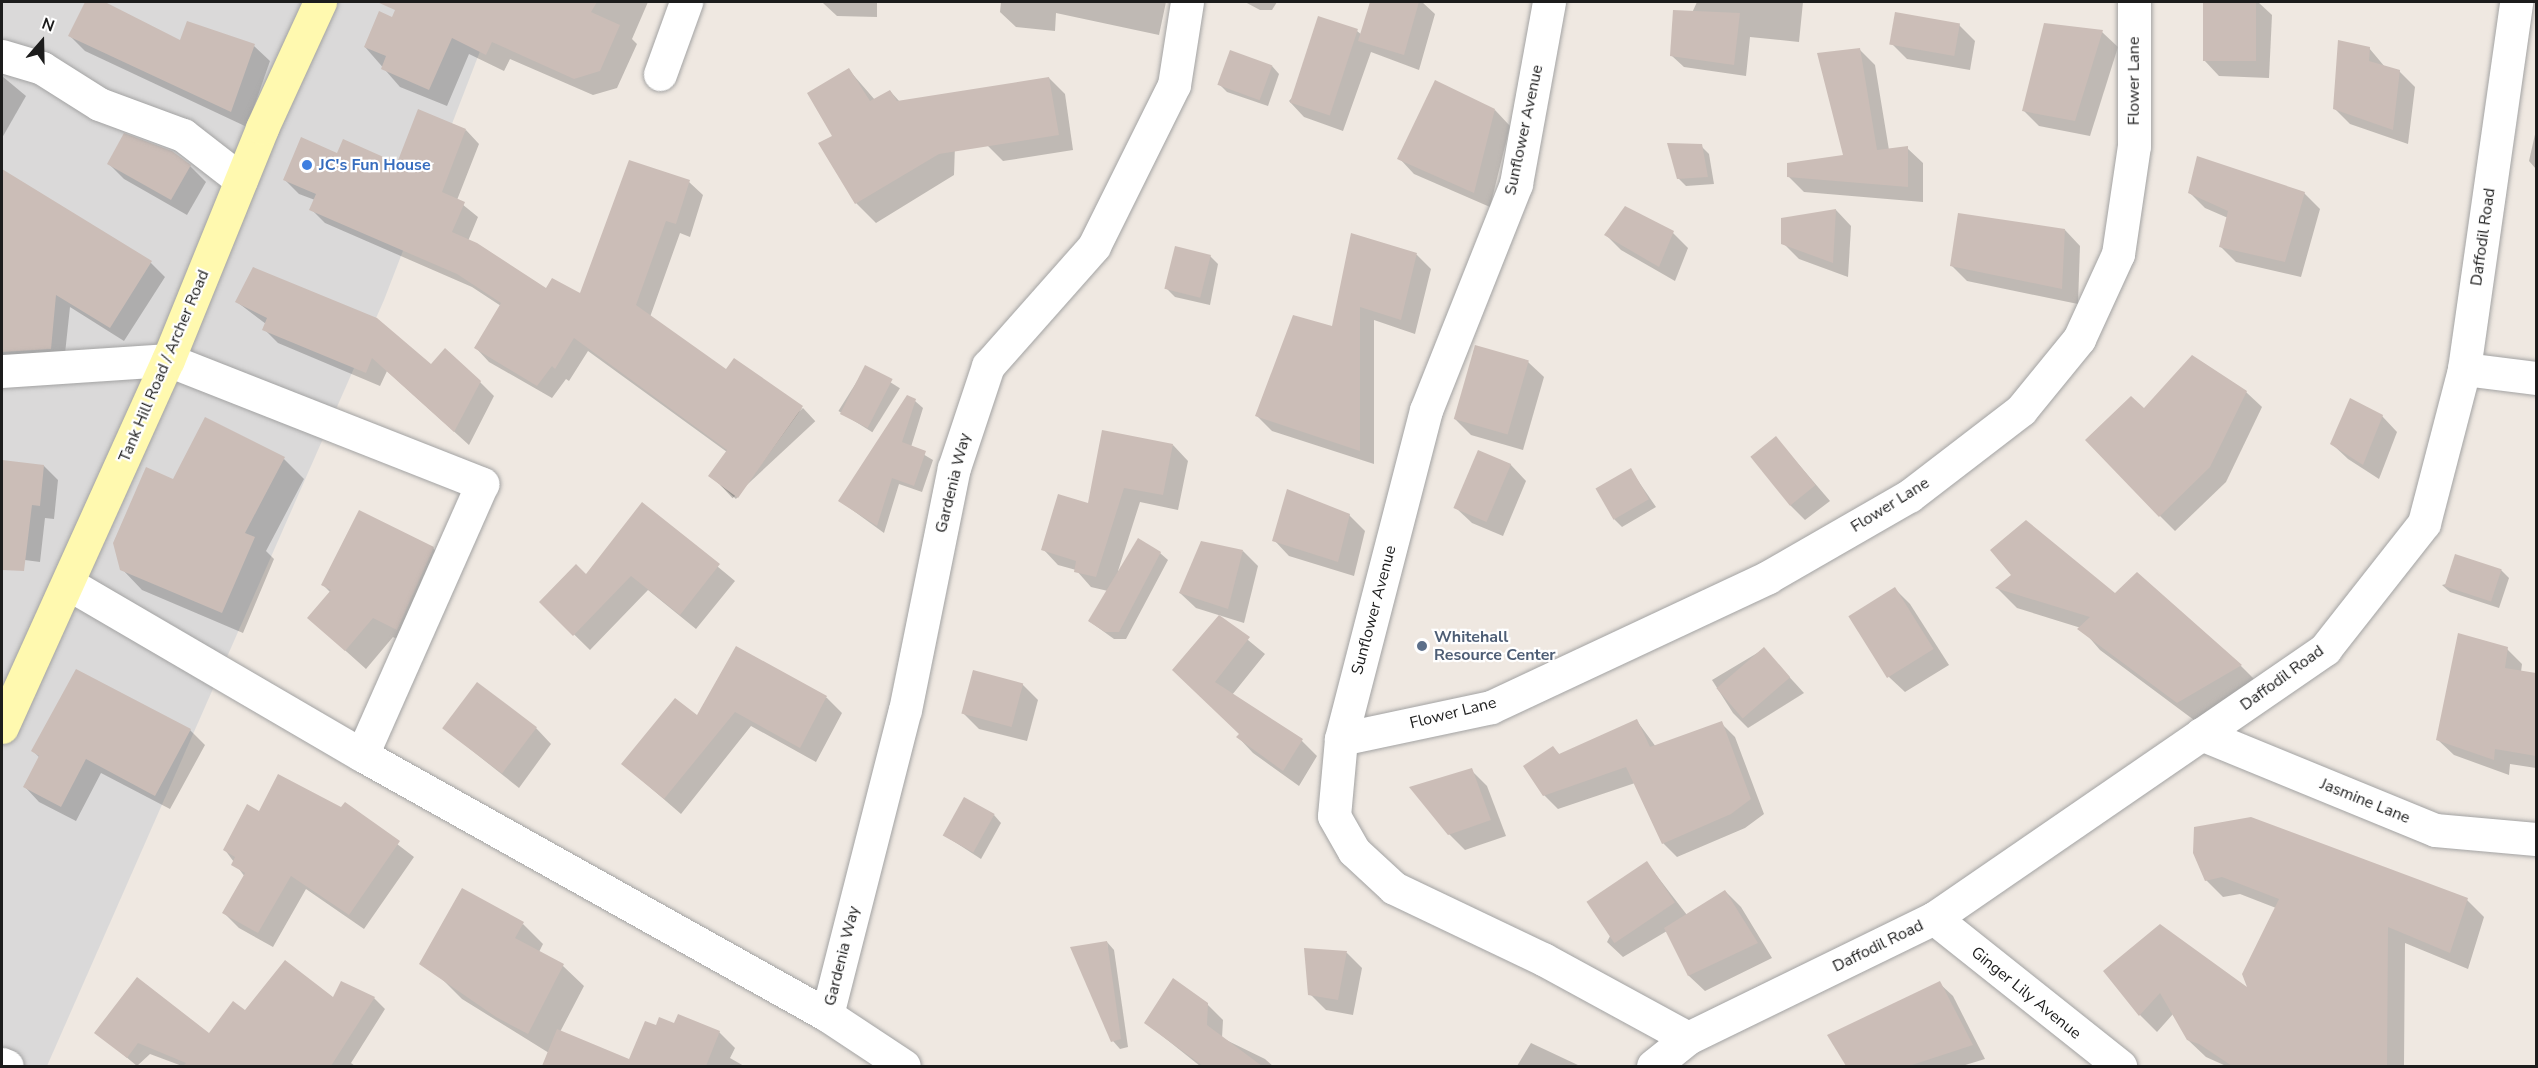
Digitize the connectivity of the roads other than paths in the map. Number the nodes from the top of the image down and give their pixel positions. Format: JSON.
{"nodes":[{"id":1,"x":320,"y":2,"type":"edge"},
{"id":2,"x":686,"y":2,"type":"edge"},
{"id":3,"x":1187,"y":2,"type":"edge"},
{"id":4,"x":1549,"y":2,"type":"edge"},
{"id":5,"x":2134,"y":2,"type":"edge"},
{"id":6,"x":2516,"y":2,"type":"edge"},
{"id":7,"x":2,"y":56,"type":"edge"},
{"id":8,"x":660,"y":74,"type":"dead end"},
{"id":9,"x":241,"y":180,"type":"junction"},
{"id":10,"x":168,"y":360,"type":"junction"},
{"id":11,"x":2464,"y":369,"type":"junction"},
{"id":12,"x":2,"y":371,"type":"edge"},
{"id":13,"x":2536,"y":378,"type":"edge"},
{"id":14,"x":69,"y":584,"type":"junction"},
{"id":15,"x":2,"y":727,"type":"edge"},
{"id":16,"x":2201,"y":734,"type":"junction"},
{"id":17,"x":1341,"y":739,"type":"junction"},
{"id":18,"x":362,"y":755,"type":"junction"},
{"id":19,"x":2536,"y":839,"type":"edge"},
{"id":20,"x":1934,"y":918,"type":"junction"},
{"id":21,"x":827,"y":1015,"type":"junction"},
{"id":22,"x":1688,"y":1038,"type":"junction"},
{"id":23,"x":2,"y":1065,"type":"edge"},
{"id":24,"x":7,"y":1066,"type":"edge"},
{"id":25,"x":904,"y":1066,"type":"edge"},
{"id":26,"x":1653,"y":1066,"type":"edge"},
{"id":27,"x":2120,"y":1066,"type":"edge"}],
"edges":[{"from":1,"to":9,"type":"street","name":"Tank Hill Road / Archer Road"},
{"from":2,"to":8,"type":"street"},
{"from":3,"to":21,"type":"street","name":"Gardenia Way"},
{"from":4,"to":17,"type":"street","name":"Sunflower Avenue"},
{"from":5,"to":17,"type":"street","name":"Flower Lane"},
{"from":6,"to":11,"type":"street","name":"Daffodil Road"},
{"from":7,"to":9,"type":"street"},
{"from":9,"to":10,"type":"street","name":"Tank Hill Road / Archer Road"},
{"from":10,"to":12,"type":"street"},
{"from":10,"to":14,"type":"street","name":"Tank Hill Road / Archer Road"},
{"from":10,"to":18,"type":"street"},
{"from":11,"to":13,"type":"street"},
{"from":11,"to":16,"type":"street","name":"Daffodil Road"},
{"from":14,"to":15,"type":"street","name":"Tank Hill Road / Archer Road"},
{"from":14,"to":18,"type":"street"},
{"from":16,"to":19,"type":"street","name":"Jasmine Lane"},
{"from":16,"to":20,"type":"street","name":"Daffodil Road"},
{"from":17,"to":22,"type":"street","name":"Sunflower Avenue"},
{"from":18,"to":21,"type":"street"},
{"from":20,"to":22,"type":"street","name":"Daffodil Road"},
{"from":20,"to":27,"type":"street","name":"Ginger Lily Avenue"},
{"from":21,"to":25,"type":"street"},
{"from":22,"to":26,"type":"street","name":"Daffodil Road"},
{"from":23,"to":24,"type":"street"}]}
